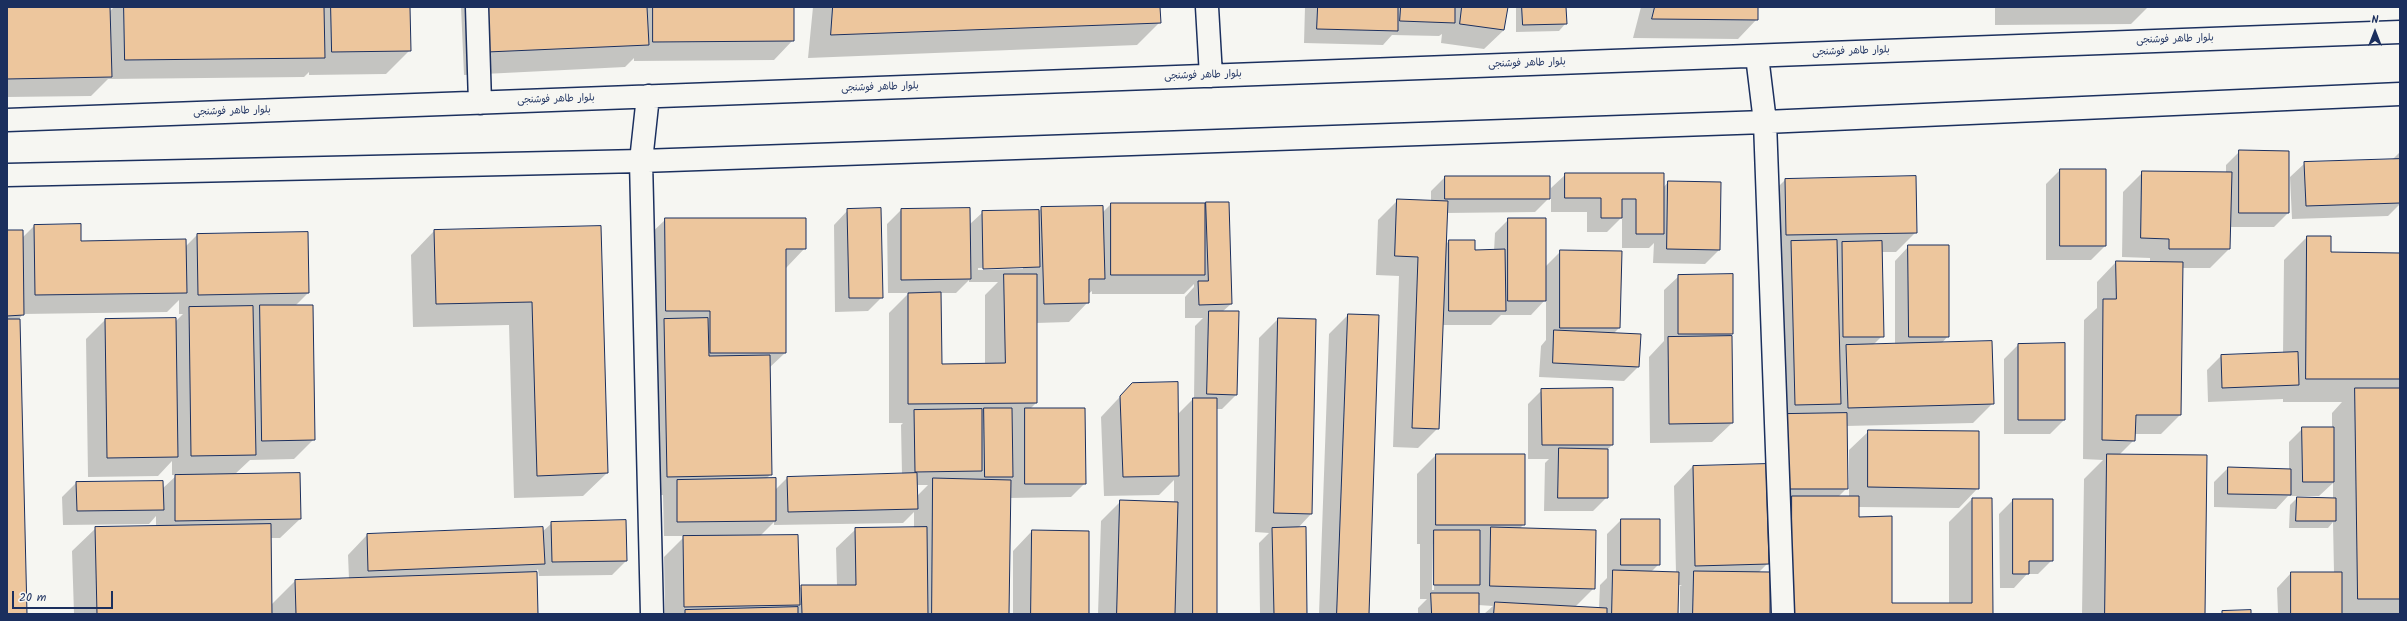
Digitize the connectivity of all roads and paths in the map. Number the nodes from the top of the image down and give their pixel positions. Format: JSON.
{"nodes":[{"id":1,"x":477,"y":7,"type":"edge"},
{"id":2,"x":1207,"y":7,"type":"edge"},
{"id":3,"x":2400,"y":32,"type":"edge"},
{"id":4,"x":1757,"y":56,"type":"junction"},
{"id":5,"x":1211,"y":76,"type":"junction"},
{"id":6,"x":2400,"y":94,"type":"edge"},
{"id":7,"x":648,"y":96,"type":"junction"},
{"id":8,"x":480,"y":102,"type":"junction"},
{"id":9,"x":7,"y":120,"type":"edge"},
{"id":10,"x":1765,"y":122,"type":"junction"},
{"id":11,"x":641,"y":161,"type":"junction"},
{"id":12,"x":7,"y":175,"type":"edge"},
{"id":13,"x":652,"y":614,"type":"edge"},
{"id":14,"x":1783,"y":614,"type":"edge"}],
"edges":[{"from":1,"to":8,"type":"street"},
{"from":2,"to":5,"type":"street"},
{"from":3,"to":4,"type":"street","name":"بلوار طاهر فوشنجی"},
{"from":4,"to":5,"type":"street","name":"بلوار طاهر فوشنجی"},
{"from":4,"to":10,"type":"street"},
{"from":5,"to":7,"type":"street","name":"بلوار طاهر فوشنجی"},
{"from":6,"to":10,"type":"street"},
{"from":7,"to":8,"type":"street","name":"بلوار طاهر فوشنجی"},
{"from":7,"to":11,"type":"street"},
{"from":8,"to":9,"type":"street","name":"بلوار طاهر فوشنجی"},
{"from":10,"to":11,"type":"street"},
{"from":10,"to":14,"type":"street"},
{"from":11,"to":12,"type":"street"},
{"from":11,"to":13,"type":"street"}]}
